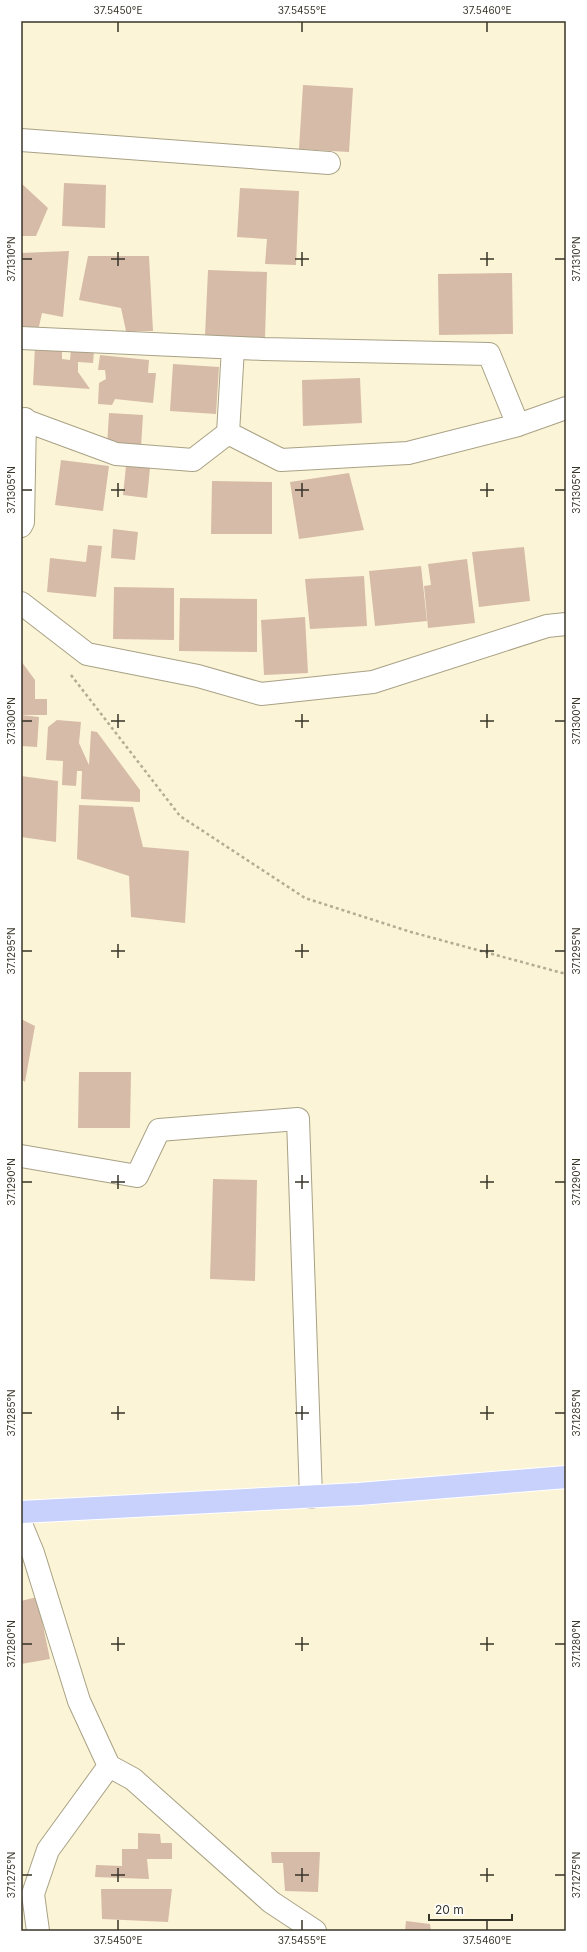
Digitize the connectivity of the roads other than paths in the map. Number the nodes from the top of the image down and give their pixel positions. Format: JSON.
{"nodes":[{"id":1,"x":21,"y":140,"type":"edge"},
{"id":2,"x":329,"y":163,"type":"dead end"},
{"id":3,"x":21,"y":338,"type":"edge"},
{"id":4,"x":232,"y":348,"type":"junction"},
{"id":5,"x":566,"y":408,"type":"edge"},
{"id":6,"x":23,"y":419,"type":"edge"},
{"id":7,"x":518,"y":425,"type":"junction"},
{"id":8,"x":228,"y":433,"type":"junction"},
{"id":9,"x":21,"y":526,"type":"edge"},
{"id":10,"x":21,"y":603,"type":"edge"},
{"id":11,"x":566,"y":624,"type":"edge"},
{"id":12,"x":21,"y":1156,"type":"edge"},
{"id":13,"x":566,"y":1477,"type":"edge"},
{"id":14,"x":310,"y":1497,"type":"junction"},
{"id":15,"x":21,"y":1512,"type":"edge"},
{"id":16,"x":21,"y":1524,"type":"edge"},
{"id":17,"x":109,"y":1766,"type":"junction"},
{"id":18,"x":38,"y":1931,"type":"edge"},
{"id":19,"x":315,"y":1931,"type":"edge"}],
"edges":[{"from":1,"to":2,"type":"street"},
{"from":3,"to":4,"type":"street"},
{"from":4,"to":7,"type":"street"},
{"from":4,"to":8,"type":"street"},
{"from":5,"to":7,"type":"street"},
{"from":6,"to":8,"type":"street"},
{"from":6,"to":9,"type":"street"},
{"from":7,"to":8,"type":"street"},
{"from":10,"to":11,"type":"street"},
{"from":12,"to":14,"type":"street"},
{"from":13,"to":14,"type":"main road"},
{"from":14,"to":15,"type":"main road"},
{"from":16,"to":17,"type":"street"},
{"from":17,"to":18,"type":"street"},
{"from":17,"to":19,"type":"street"}]}
